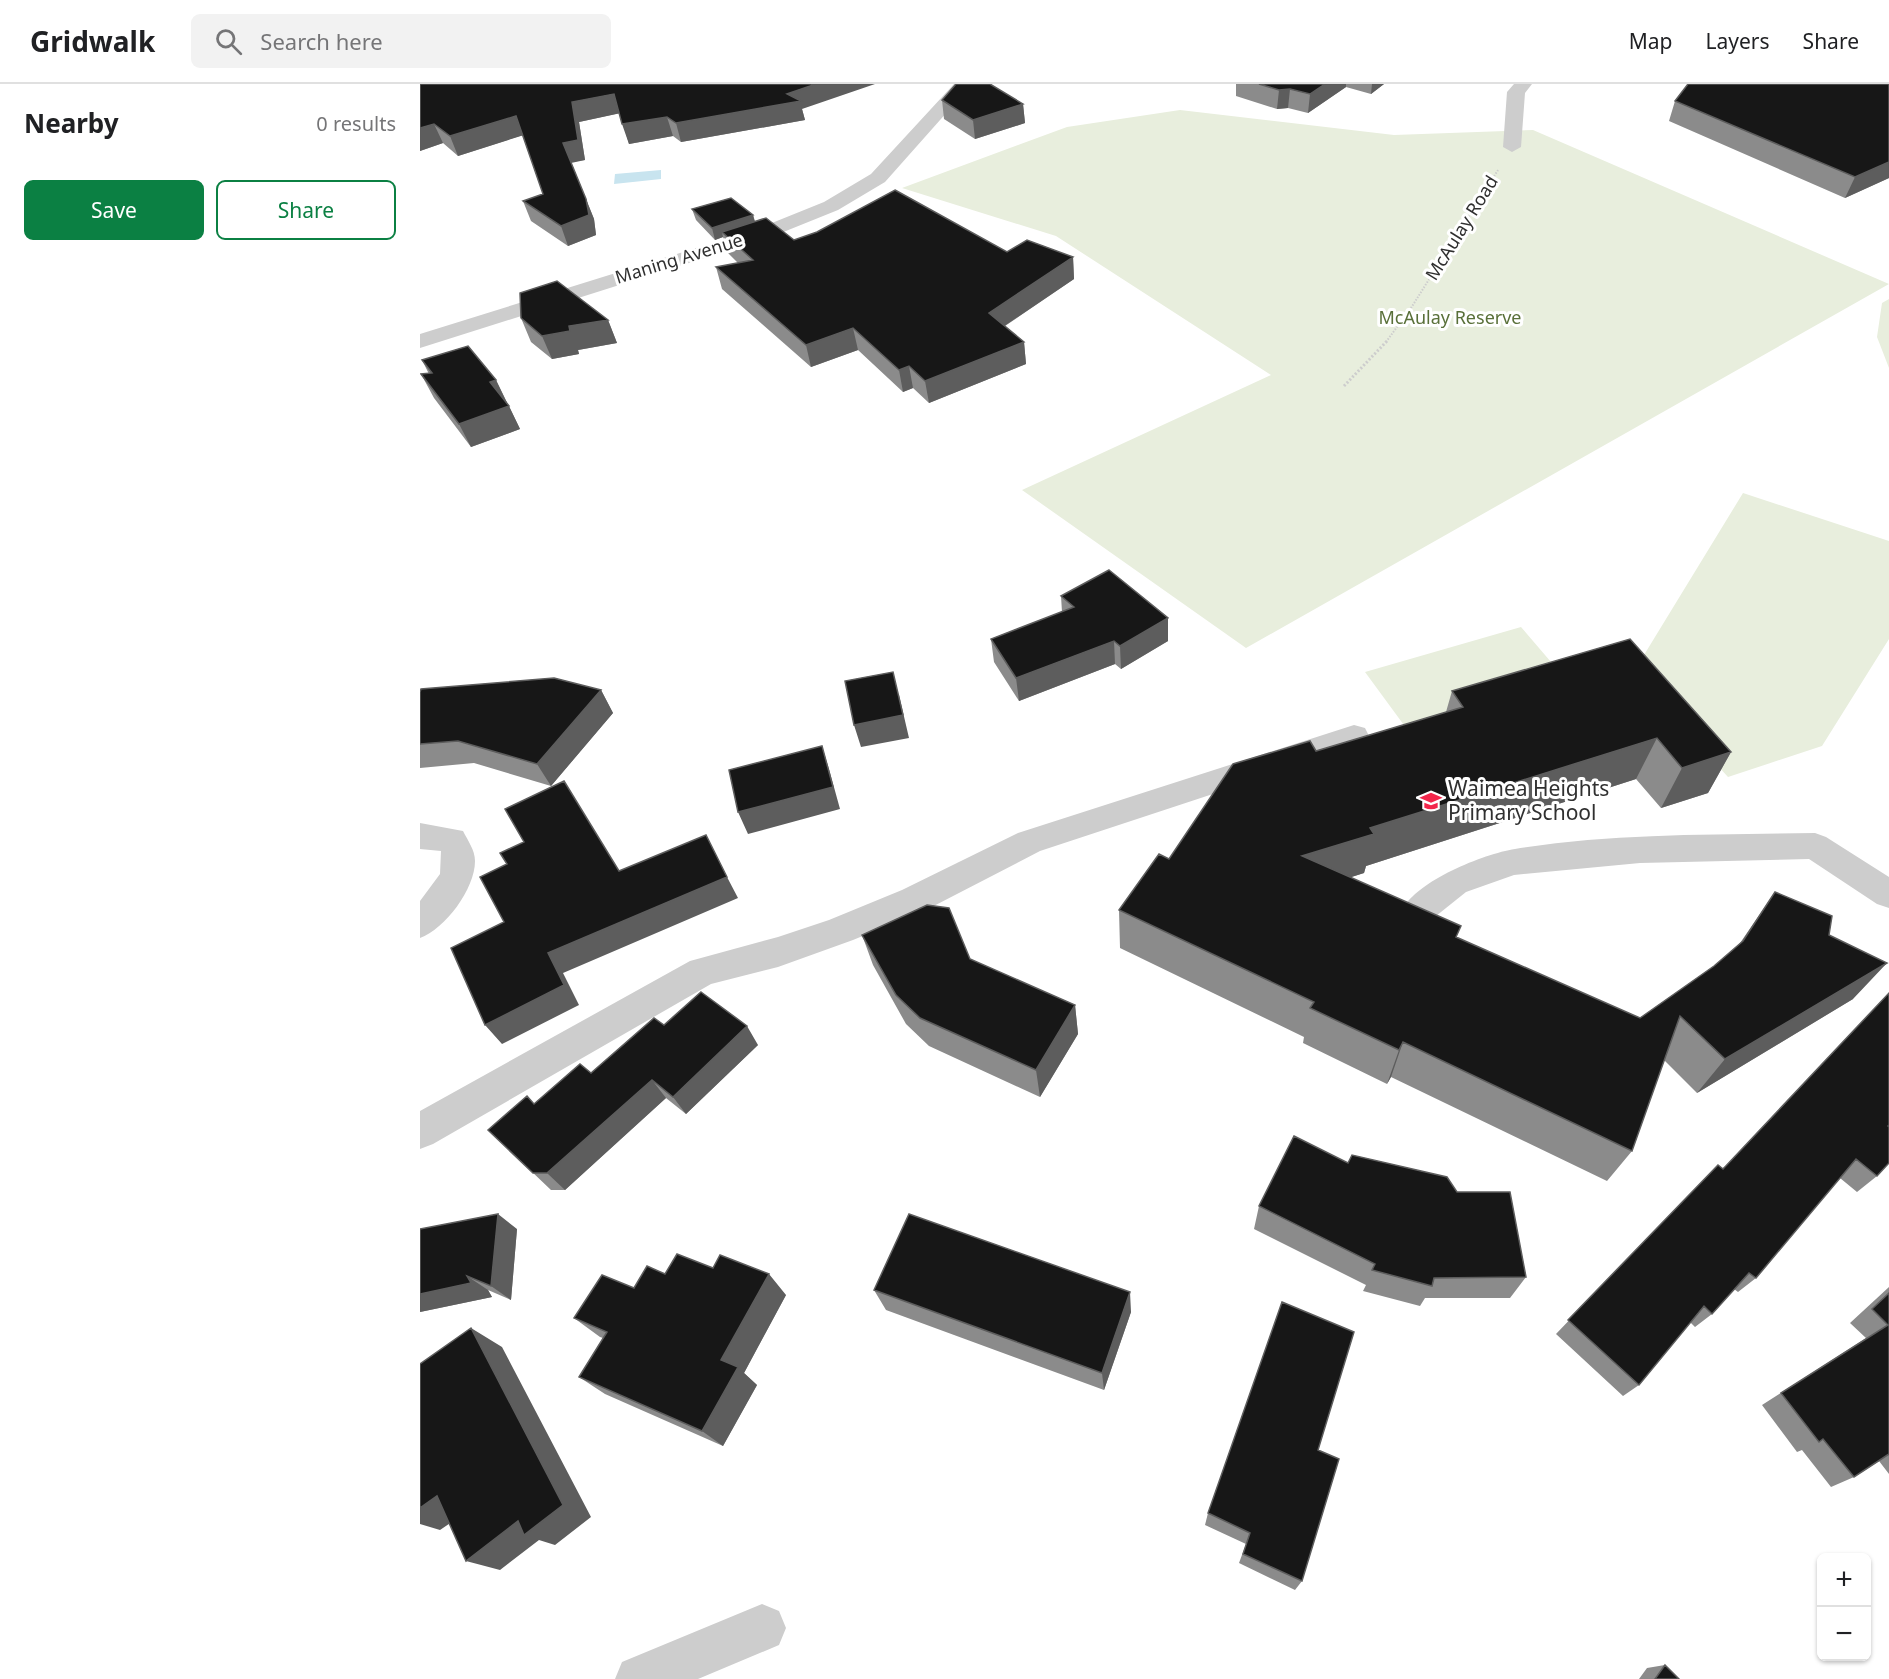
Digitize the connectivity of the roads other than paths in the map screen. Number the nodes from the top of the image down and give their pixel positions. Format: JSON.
{"nodes":[{"id":1,"x":963,"y":84,"type":"edge"},
{"id":2,"x":1523,"y":84,"type":"edge"},
{"id":3,"x":1512,"y":147,"type":"road end"},
{"id":4,"x":420,"y":341,"type":"edge"},
{"id":5,"x":1354,"y":736,"type":"dead end"},
{"id":6,"x":420,"y":836,"type":"edge"},
{"id":7,"x":1889,"y":894,"type":"edge"},
{"id":8,"x":1419,"y":910,"type":"edge"},
{"id":9,"x":420,"y":924,"type":"edge"},
{"id":10,"x":420,"y":1131,"type":"edge"},
{"id":11,"x":762,"y":1628,"type":"dead end"},
{"id":12,"x":639,"y":1679,"type":"edge"}],
"edges":[{"from":1,"to":4,"type":"street","name":"Maning Avenue"},
{"from":2,"to":3,"type":"street"},
{"from":5,"to":10,"type":"street"},
{"from":6,"to":9,"type":"street"},
{"from":7,"to":8,"type":"street"},
{"from":11,"to":12,"type":"street"}]}
